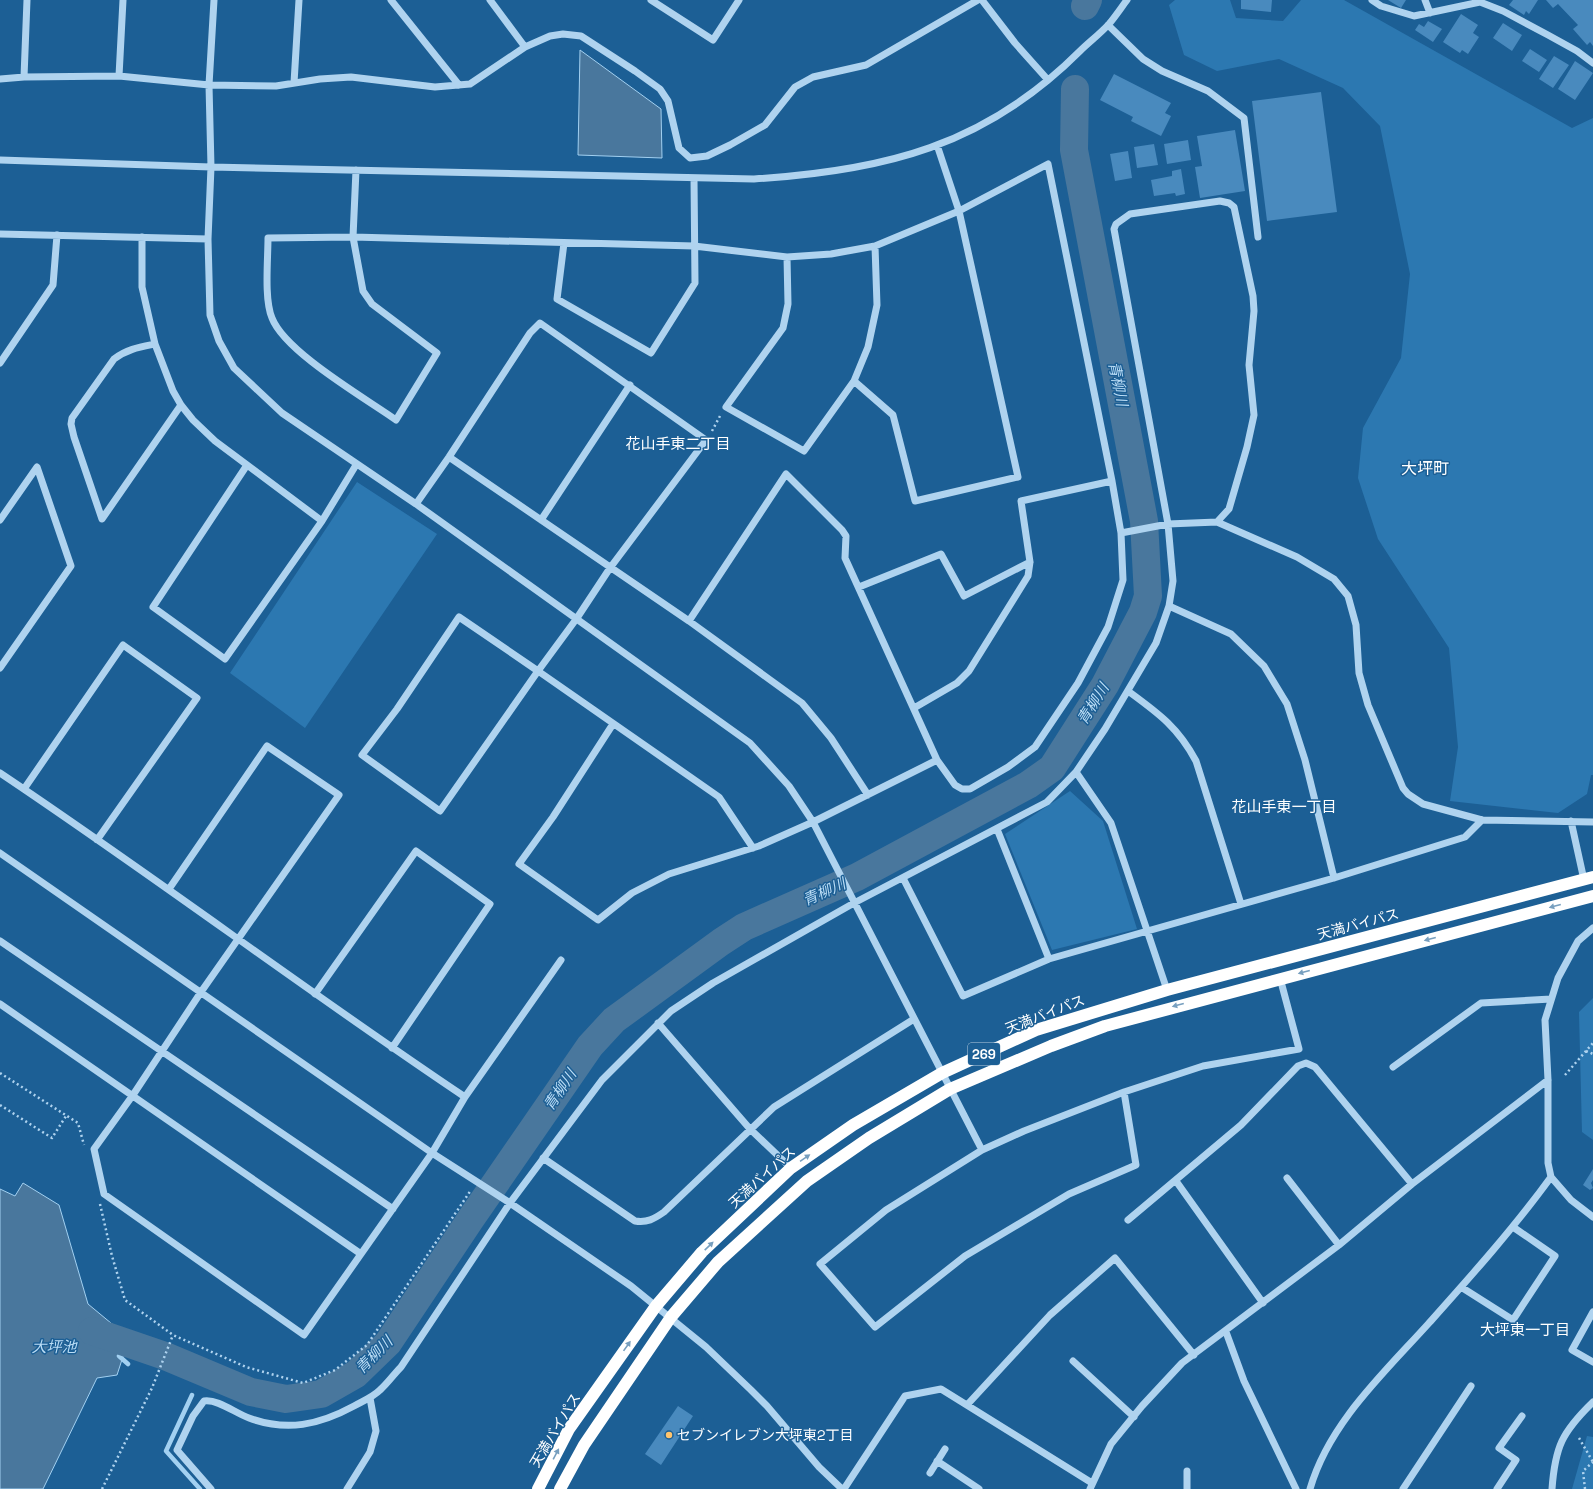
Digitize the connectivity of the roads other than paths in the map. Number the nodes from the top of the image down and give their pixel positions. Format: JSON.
{"nodes":[{"id":1,"x":27,"y":0,"type":"edge"},
{"id":2,"x":123,"y":0,"type":"edge"},
{"id":3,"x":214,"y":0,"type":"edge"},
{"id":4,"x":299,"y":0,"type":"edge"},
{"id":5,"x":391,"y":0,"type":"edge"},
{"id":6,"x":490,"y":0,"type":"edge"},
{"id":7,"x":651,"y":0,"type":"edge"},
{"id":8,"x":739,"y":0,"type":"edge"},
{"id":9,"x":978,"y":0,"type":"edge"},
{"id":10,"x":982,"y":0,"type":"edge"},
{"id":11,"x":1127,"y":0,"type":"edge"},
{"id":12,"x":1372,"y":0,"type":"edge"},
{"id":13,"x":1425,"y":0,"type":"edge"},
{"id":14,"x":1430,"y":13,"type":"junction"},
{"id":15,"x":1108,"y":25,"type":"junction"},
{"id":16,"x":525,"y":47,"type":"junction"},
{"id":17,"x":1593,"y":63,"type":"edge"},
{"id":18,"x":119,"y":76,"type":"junction"},
{"id":19,"x":24,"y":77,"type":"junction"},
{"id":20,"x":0,"y":79,"type":"edge"},
{"id":21,"x":1048,"y":80,"type":"junction"},
{"id":22,"x":294,"y":83,"type":"junction"},
{"id":23,"x":209,"y":85,"type":"junction"},
{"id":24,"x":459,"y":85,"type":"junction"},
{"id":25,"x":937,"y":146,"type":"junction"},
{"id":26,"x":0,"y":160,"type":"edge"},
{"id":27,"x":211,"y":167,"type":"junction"},
{"id":28,"x":356,"y":170,"type":"junction"},
{"id":29,"x":694,"y":178,"type":"junction"},
{"id":30,"x":959,"y":211,"type":"junction"},
{"id":31,"x":0,"y":234,"type":"edge"},
{"id":32,"x":57,"y":235,"type":"junction"},
{"id":33,"x":142,"y":237,"type":"junction"},
{"id":34,"x":353,"y":237,"type":"junction"},
{"id":35,"x":1258,"y":237,"type":"dead end"},
{"id":36,"x":208,"y":238,"type":"junction"},
{"id":37,"x":564,"y":243,"type":"junction"},
{"id":38,"x":694,"y":246,"type":"junction"},
{"id":39,"x":875,"y":246,"type":"junction"},
{"id":40,"x":787,"y":257,"type":"junction"},
{"id":41,"x":155,"y":344,"type":"junction"},
{"id":42,"x":0,"y":363,"type":"edge"},
{"id":43,"x":854,"y":381,"type":"junction"},
{"id":44,"x":630,"y":385,"type":"junction"},
{"id":45,"x":181,"y":405,"type":"junction"},
{"id":46,"x":449,"y":457,"type":"junction"},
{"id":47,"x":247,"y":465,"type":"junction"},
{"id":48,"x":356,"y":465,"type":"junction"},
{"id":49,"x":1112,"y":481,"type":"junction"},
{"id":50,"x":416,"y":504,"type":"junction"},
{"id":51,"x":0,"y":520,"type":"edge"},
{"id":52,"x":541,"y":520,"type":"junction"},
{"id":53,"x":322,"y":521,"type":"junction"},
{"id":54,"x":1217,"y":522,"type":"junction"},
{"id":55,"x":1168,"y":524,"type":"junction"},
{"id":56,"x":1120,"y":533,"type":"junction"},
{"id":57,"x":1030,"y":562,"type":"junction"},
{"id":58,"x":610,"y":568,"type":"junction"},
{"id":59,"x":860,"y":587,"type":"junction"},
{"id":60,"x":1169,"y":606,"type":"junction"},
{"id":61,"x":577,"y":618,"type":"junction"},
{"id":62,"x":689,"y":621,"type":"junction"},
{"id":63,"x":0,"y":668,"type":"edge"},
{"id":64,"x":538,"y":671,"type":"junction"},
{"id":65,"x":1128,"y":691,"type":"junction"},
{"id":66,"x":914,"y":708,"type":"junction"},
{"id":67,"x":613,"y":724,"type":"junction"},
{"id":68,"x":937,"y":760,"type":"junction"},
{"id":69,"x":1076,"y":772,"type":"junction"},
{"id":70,"x":0,"y":773,"type":"edge"},
{"id":71,"x":24,"y":789,"type":"junction"},
{"id":72,"x":868,"y":795,"type":"junction"},
{"id":73,"x":1482,"y":820,"type":"junction"},
{"id":74,"x":1571,"y":821,"type":"junction"},
{"id":75,"x":812,"y":822,"type":"junction"},
{"id":76,"x":1593,"y":822,"type":"edge"},
{"id":77,"x":997,"y":829,"type":"junction"},
{"id":78,"x":97,"y":840,"type":"junction"},
{"id":79,"x":753,"y":848,"type":"junction"},
{"id":80,"x":0,"y":853,"type":"edge"},
{"id":81,"x":902,"y":878,"type":"junction"},
{"id":82,"x":1334,"y":878,"type":"junction"},
{"id":83,"x":1589,"y":878,"type":"edge"},
{"id":84,"x":169,"y":889,"type":"junction"},
{"id":85,"x":1593,"y":896,"type":"edge"},
{"id":86,"x":854,"y":903,"type":"junction"},
{"id":87,"x":1241,"y":904,"type":"junction"},
{"id":88,"x":1593,"y":928,"type":"edge"},
{"id":89,"x":1146,"y":932,"type":"junction"},
{"id":90,"x":238,"y":940,"type":"junction"},
{"id":91,"x":0,"y":941,"type":"edge"},
{"id":92,"x":1049,"y":959,"type":"junction"},
{"id":93,"x":561,"y":960,"type":"dead end"},
{"id":94,"x":1280,"y":978,"type":"junction"},
{"id":95,"x":1167,"y":990,"type":"junction"},
{"id":96,"x":201,"y":992,"type":"junction"},
{"id":97,"x":315,"y":994,"type":"junction"},
{"id":98,"x":1551,"y":999,"type":"junction"},
{"id":99,"x":0,"y":1004,"type":"edge"},
{"id":100,"x":914,"y":1019,"type":"junction"},
{"id":101,"x":658,"y":1023,"type":"junction"},
{"id":102,"x":392,"y":1048,"type":"junction"},
{"id":103,"x":162,"y":1052,"type":"junction"},
{"id":104,"x":1393,"y":1067,"type":"dead end"},
{"id":105,"x":942,"y":1073,"type":"junction"},
{"id":106,"x":1548,"y":1080,"type":"junction"},
{"id":107,"x":950,"y":1089,"type":"junction"},
{"id":108,"x":1124,"y":1092,"type":"junction"},
{"id":109,"x":133,"y":1096,"type":"junction"},
{"id":110,"x":465,"y":1097,"type":"junction"},
{"id":111,"x":750,"y":1129,"type":"junction"},
{"id":112,"x":982,"y":1150,"type":"junction"},
{"id":113,"x":432,"y":1153,"type":"junction"},
{"id":114,"x":543,"y":1158,"type":"junction"},
{"id":115,"x":791,"y":1168,"type":"junction"},
{"id":116,"x":1551,"y":1177,"type":"junction"},
{"id":117,"x":1287,"y":1178,"type":"dead end"},
{"id":118,"x":1176,"y":1181,"type":"junction"},
{"id":119,"x":1412,"y":1184,"type":"junction"},
{"id":120,"x":507,"y":1202,"type":"junction"},
{"id":121,"x":392,"y":1209,"type":"junction"},
{"id":122,"x":1593,"y":1217,"type":"edge"},
{"id":123,"x":1128,"y":1220,"type":"dead end"},
{"id":124,"x":1513,"y":1227,"type":"junction"},
{"id":125,"x":1338,"y":1245,"type":"junction"},
{"id":126,"x":361,"y":1254,"type":"junction"},
{"id":127,"x":1461,"y":1287,"type":"junction"},
{"id":128,"x":1264,"y":1303,"type":"junction"},
{"id":129,"x":656,"y":1306,"type":"junction"},
{"id":130,"x":1593,"y":1312,"type":"edge"},
{"id":131,"x":671,"y":1317,"type":"junction"},
{"id":132,"x":1226,"y":1332,"type":"junction"},
{"id":133,"x":1194,"y":1355,"type":"junction"},
{"id":134,"x":1073,"y":1361,"type":"dead end"},
{"id":135,"x":1593,"y":1362,"type":"edge"},
{"id":136,"x":1470,"y":1386,"type":"dead end"},
{"id":137,"x":370,"y":1398,"type":"junction"},
{"id":138,"x":1593,"y":1402,"type":"edge"},
{"id":139,"x":967,"y":1405,"type":"junction"},
{"id":140,"x":1522,"y":1416,"type":"dead end"},
{"id":141,"x":1134,"y":1417,"type":"junction"},
{"id":142,"x":945,"y":1449,"type":"dead end"},
{"id":143,"x":937,"y":1461,"type":"junction"},
{"id":144,"x":1187,"y":1471,"type":"dead end"},
{"id":145,"x":930,"y":1473,"type":"dead end"},
{"id":146,"x":1091,"y":1486,"type":"edge"},
{"id":147,"x":211,"y":1489,"type":"edge"},
{"id":148,"x":347,"y":1489,"type":"edge"},
{"id":149,"x":538,"y":1489,"type":"edge"},
{"id":150,"x":560,"y":1489,"type":"edge"},
{"id":151,"x":843,"y":1489,"type":"edge"},
{"id":152,"x":979,"y":1489,"type":"edge"},
{"id":153,"x":1187,"y":1489,"type":"edge"},
{"id":154,"x":1296,"y":1489,"type":"edge"},
{"id":155,"x":1310,"y":1489,"type":"edge"},
{"id":156,"x":1403,"y":1489,"type":"edge"},
{"id":157,"x":1497,"y":1489,"type":"edge"},
{"id":158,"x":1552,"y":1489,"type":"edge"}],
"edges":[{"from":1,"to":19,"type":"street"},
{"from":2,"to":18,"type":"street"},
{"from":3,"to":23,"type":"street"},
{"from":4,"to":22,"type":"street"},
{"from":5,"to":24,"type":"street"},
{"from":6,"to":16,"type":"street"},
{"from":7,"to":8,"type":"street"},
{"from":9,"to":16,"type":"street"},
{"from":10,"to":21,"type":"street"},
{"from":11,"to":15,"type":"street"},
{"from":12,"to":14,"type":"street"},
{"from":13,"to":14,"type":"street"},
{"from":14,"to":17,"type":"street"},
{"from":15,"to":21,"type":"street"},
{"from":15,"to":35,"type":"street"},
{"from":16,"to":24,"type":"street"},
{"from":18,"to":19,"type":"street"},
{"from":18,"to":23,"type":"street"},
{"from":19,"to":20,"type":"street"},
{"from":21,"to":25,"type":"street"},
{"from":22,"to":23,"type":"street"},
{"from":22,"to":24,"type":"street"},
{"from":23,"to":27,"type":"street"},
{"from":25,"to":29,"type":"street"},
{"from":25,"to":30,"type":"street"},
{"from":26,"to":27,"type":"street"},
{"from":27,"to":28,"type":"street"},
{"from":27,"to":36,"type":"street"},
{"from":28,"to":29,"type":"street"},
{"from":28,"to":34,"type":"street"},
{"from":29,"to":38,"type":"street"},
{"from":30,"to":39,"type":"street"},
{"from":30,"to":43,"type":"street"},
{"from":30,"to":49,"type":"street"},
{"from":31,"to":32,"type":"street"},
{"from":32,"to":33,"type":"street"},
{"from":32,"to":42,"type":"street"},
{"from":33,"to":36,"type":"street"},
{"from":33,"to":41,"type":"street"},
{"from":34,"to":34,"type":"street"},
{"from":34,"to":37,"type":"street"},
{"from":36,"to":48,"type":"street"},
{"from":37,"to":38,"type":"street"},
{"from":37,"to":38,"type":"street"},
{"from":38,"to":40,"type":"street"},
{"from":39,"to":40,"type":"street"},
{"from":39,"to":43,"type":"street"},
{"from":40,"to":43,"type":"street"},
{"from":41,"to":45,"type":"street"},
{"from":41,"to":45,"type":"street"},
{"from":44,"to":46,"type":"street"},
{"from":44,"to":52,"type":"street"},
{"from":44,"to":58,"type":"street"},
{"from":45,"to":47,"type":"street"},
{"from":46,"to":50,"type":"street"},
{"from":46,"to":52,"type":"street"},
{"from":47,"to":53,"type":"street"},
{"from":47,"to":53,"type":"street"},
{"from":48,"to":50,"type":"street"},
{"from":48,"to":53,"type":"street"},
{"from":49,"to":56,"type":"street"},
{"from":49,"to":57,"type":"street"},
{"from":50,"to":61,"type":"street"},
{"from":51,"to":63,"type":"street"},
{"from":52,"to":58,"type":"street"},
{"from":54,"to":55,"type":"street"},
{"from":54,"to":55,"type":"street"},
{"from":54,"to":73,"type":"street"},
{"from":55,"to":56,"type":"street"},
{"from":55,"to":60,"type":"street"},
{"from":56,"to":68,"type":"street"},
{"from":57,"to":59,"type":"street"},
{"from":57,"to":66,"type":"street"},
{"from":58,"to":61,"type":"street"},
{"from":58,"to":62,"type":"street"},
{"from":59,"to":62,"type":"street"},
{"from":59,"to":66,"type":"street"},
{"from":60,"to":65,"type":"street"},
{"from":60,"to":82,"type":"street"},
{"from":61,"to":64,"type":"street"},
{"from":61,"to":75,"type":"street"},
{"from":62,"to":72,"type":"street"},
{"from":64,"to":64,"type":"street"},
{"from":64,"to":67,"type":"street"},
{"from":65,"to":69,"type":"street"},
{"from":65,"to":87,"type":"street"},
{"from":66,"to":68,"type":"street"},
{"from":67,"to":79,"type":"street"},
{"from":67,"to":79,"type":"street"},
{"from":68,"to":72,"type":"street"},
{"from":69,"to":77,"type":"street"},
{"from":69,"to":89,"type":"street"},
{"from":70,"to":71,"type":"street"},
{"from":71,"to":78,"type":"street"},
{"from":71,"to":78,"type":"street"},
{"from":72,"to":75,"type":"street"},
{"from":73,"to":74,"type":"street"},
{"from":73,"to":82,"type":"street"},
{"from":74,"to":76,"type":"street"},
{"from":74,"to":83,"type":"street"},
{"from":75,"to":79,"type":"street"},
{"from":75,"to":86,"type":"street"},
{"from":77,"to":81,"type":"street"},
{"from":77,"to":92,"type":"street"},
{"from":78,"to":84,"type":"street"},
{"from":80,"to":96,"type":"street"},
{"from":81,"to":86,"type":"street"},
{"from":81,"to":92,"type":"street"},
{"from":82,"to":87,"type":"street"},
{"from":83,"to":95,"type":"highway","name":"天満バイパス","number":"269"},
{"from":84,"to":90,"type":"street"},
{"from":84,"to":90,"type":"street"},
{"from":85,"to":94,"type":"highway","number":"269","one_way":true},
{"from":86,"to":100,"type":"street"},
{"from":86,"to":101,"type":"street"},
{"from":87,"to":89,"type":"street"},
{"from":88,"to":98,"type":"street"},
{"from":89,"to":92,"type":"street"},
{"from":89,"to":95,"type":"street"},
{"from":90,"to":96,"type":"street"},
{"from":90,"to":97,"type":"street"},
{"from":91,"to":103,"type":"street"},
{"from":93,"to":110,"type":"street"},
{"from":94,"to":107,"type":"highway","number":"269","one_way":true},
{"from":94,"to":108,"type":"street"},
{"from":95,"to":105,"type":"highway","name":"天満バイパス","number":"269"},
{"from":96,"to":103,"type":"street"},
{"from":96,"to":113,"type":"street"},
{"from":97,"to":102,"type":"street"},
{"from":97,"to":102,"type":"street"},
{"from":98,"to":104,"type":"street"},
{"from":98,"to":106,"type":"street"},
{"from":99,"to":109,"type":"street"},
{"from":100,"to":105,"type":"street"},
{"from":100,"to":111,"type":"street"},
{"from":101,"to":111,"type":"street"},
{"from":101,"to":114,"type":"street"},
{"from":102,"to":110,"type":"street"},
{"from":103,"to":109,"type":"street"},
{"from":103,"to":121,"type":"street"},
{"from":105,"to":107,"type":"street"},
{"from":115,"to":105,"type":"highway","name":"天満バイパス","number":"269","one_way":true},
{"from":106,"to":116,"type":"street"},
{"from":106,"to":119,"type":"street"},
{"from":107,"to":112,"type":"street"},
{"from":107,"to":131,"type":"highway","number":"269"},
{"from":108,"to":112,"type":"street"},
{"from":108,"to":112,"type":"street"},
{"from":109,"to":126,"type":"street"},
{"from":109,"to":126,"type":"street"},
{"from":110,"to":113,"type":"street"},
{"from":111,"to":114,"type":"street"},
{"from":111,"to":115,"type":"street"},
{"from":113,"to":120,"type":"street"},
{"from":113,"to":121,"type":"street"},
{"from":114,"to":120,"type":"street"},
{"from":129,"to":115,"type":"highway","name":"天満バイパス","number":"269","one_way":true},
{"from":116,"to":122,"type":"street"},
{"from":116,"to":124,"type":"street"},
{"from":117,"to":125,"type":"street"},
{"from":118,"to":119,"type":"street"},
{"from":118,"to":123,"type":"street"},
{"from":118,"to":128,"type":"street"},
{"from":119,"to":125,"type":"street"},
{"from":120,"to":129,"type":"street"},
{"from":120,"to":137,"type":"street"},
{"from":121,"to":126,"type":"street"},
{"from":124,"to":127,"type":"street"},
{"from":124,"to":127,"type":"street"},
{"from":125,"to":128,"type":"street"},
{"from":127,"to":155,"type":"street"},
{"from":128,"to":132,"type":"street"},
{"from":129,"to":131,"type":"street"},
{"from":149,"to":129,"type":"highway","name":"天満バイパス","number":"269","one_way":true},
{"from":130,"to":135,"type":"street"},
{"from":131,"to":150,"type":"highway","number":"269"},
{"from":131,"to":151,"type":"street"},
{"from":132,"to":133,"type":"street"},
{"from":132,"to":154,"type":"street"},
{"from":133,"to":139,"type":"street"},
{"from":133,"to":141,"type":"street"},
{"from":134,"to":141,"type":"street"},
{"from":136,"to":156,"type":"street"},
{"from":137,"to":147,"type":"street"},
{"from":137,"to":148,"type":"street"},
{"from":138,"to":158,"type":"street"},
{"from":139,"to":146,"type":"street"},
{"from":139,"to":151,"type":"street"},
{"from":140,"to":157,"type":"street"},
{"from":141,"to":146,"type":"street"},
{"from":142,"to":143,"type":"street"},
{"from":143,"to":145,"type":"street"},
{"from":143,"to":152,"type":"street"},
{"from":144,"to":153,"type":"street"}]}
